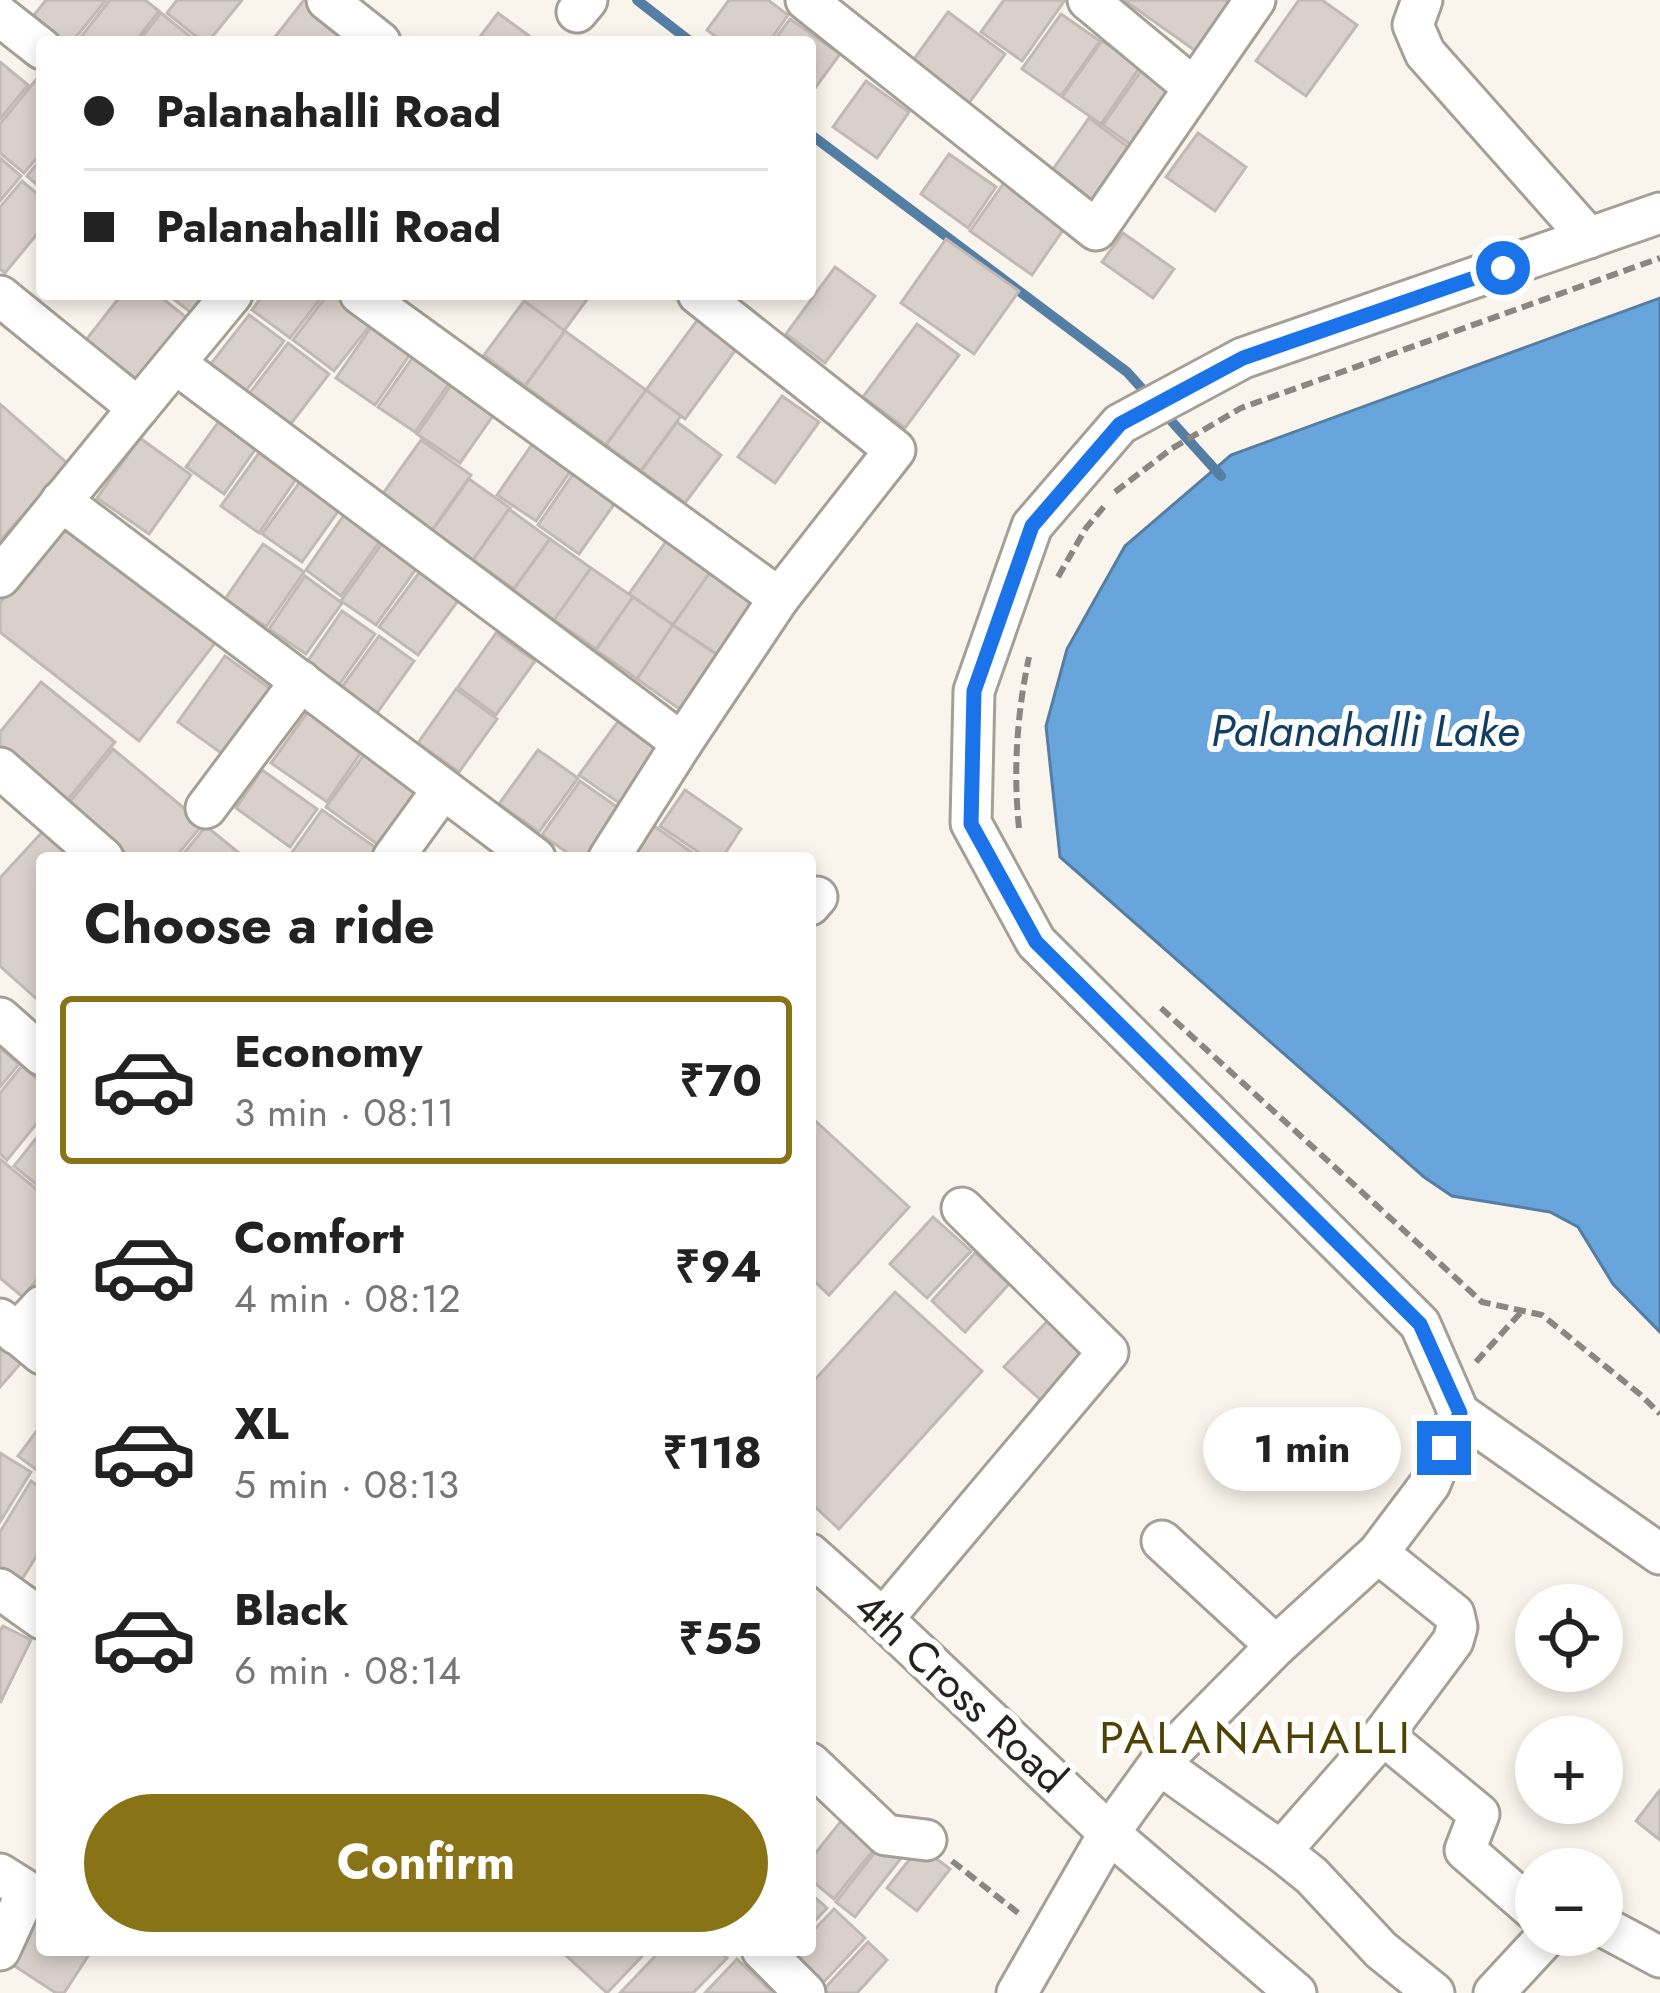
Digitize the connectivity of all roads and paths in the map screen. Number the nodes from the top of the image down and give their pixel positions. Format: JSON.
{"nodes":[{"id":1,"x":327,"y":0,"type":"edge"},
{"id":2,"x":806,"y":0,"type":"edge"},
{"id":3,"x":1088,"y":0,"type":"edge"},
{"id":4,"x":1255,"y":0,"type":"edge"},
{"id":5,"x":1423,"y":0,"type":"edge"},
{"id":6,"x":0,"y":16,"type":"edge"},
{"id":7,"x":372,"y":36,"type":"edge"},
{"id":8,"x":36,"y":44,"type":"edge"},
{"id":9,"x":1194,"y":88,"type":"junction"},
{"id":10,"x":1660,"y":212,"type":"edge"},
{"id":11,"x":1589,"y":238,"type":"junction"},
{"id":12,"x":1660,"y":259,"type":"edge"},
{"id":13,"x":0,"y":296,"type":"edge"},
{"id":14,"x":227,"y":300,"type":"edge"},
{"id":15,"x":368,"y":300,"type":"edge"},
{"id":16,"x":706,"y":300,"type":"edge"},
{"id":17,"x":176,"y":364,"type":"junction"},
{"id":18,"x":138,"y":408,"type":"junction"},
{"id":19,"x":61,"y":501,"type":"junction"},
{"id":20,"x":0,"y":577,"type":"edge"},
{"id":21,"x":1054,"y":584,"type":"dead end"},
{"id":22,"x":779,"y":598,"type":"junction"},
{"id":23,"x":1029,"y":657,"type":"dead end"},
{"id":24,"x":301,"y":681,"type":"junction"},
{"id":25,"x":682,"y":742,"type":"junction"},
{"id":26,"x":0,"y":768,"type":"edge"},
{"id":27,"x":443,"y":789,"type":"junction"},
{"id":28,"x":206,"y":808,"type":"dead end"},
{"id":29,"x":1022,"y":843,"type":"dead end"},
{"id":30,"x":96,"y":852,"type":"edge"},
{"id":31,"x":397,"y":852,"type":"edge"},
{"id":32,"x":527,"y":852,"type":"edge"},
{"id":33,"x":613,"y":852,"type":"edge"},
{"id":34,"x":1148,"y":996,"type":"dead end"},
{"id":35,"x":0,"y":1018,"type":"edge"},
{"id":36,"x":36,"y":1050,"type":"edge"},
{"id":37,"x":962,"y":1208,"type":"dead end"},
{"id":38,"x":1522,"y":1311,"type":"junction"},
{"id":39,"x":1455,"y":1402,"type":"junction"},
{"id":40,"x":1660,"y":1414,"type":"edge"},
{"id":41,"x":1162,"y":1541,"type":"dead end"},
{"id":42,"x":1378,"y":1552,"type":"junction"},
{"id":43,"x":1660,"y":1555,"type":"edge"},
{"id":44,"x":816,"y":1559,"type":"edge"},
{"id":45,"x":0,"y":1589,"type":"edge"},
{"id":46,"x":36,"y":1615,"type":"edge"},
{"id":47,"x":883,"y":1619,"type":"junction"},
{"id":48,"x":1276,"y":1646,"type":"junction"},
{"id":49,"x":1383,"y":1736,"type":"junction"},
{"id":50,"x":1159,"y":1764,"type":"junction"},
{"id":51,"x":816,"y":1769,"type":"edge"},
{"id":52,"x":1109,"y":1833,"type":"junction"},
{"id":53,"x":926,"y":1840,"type":"joint"},
{"id":54,"x":1281,"y":1851,"type":"junction"},
{"id":55,"x":0,"y":1874,"type":"edge"},
{"id":56,"x":1515,"y":1894,"type":"edge"},
{"id":57,"x":1022,"y":1917,"type":"dead end"},
{"id":58,"x":1623,"y":1938,"type":"edge"},
{"id":59,"x":0,"y":1950,"type":"edge"},
{"id":60,"x":768,"y":1956,"type":"edge"},
{"id":61,"x":1528,"y":1956,"type":"edge"},
{"id":62,"x":1660,"y":1958,"type":"edge"},
{"id":63,"x":805,"y":1993,"type":"edge"},
{"id":64,"x":1017,"y":1993,"type":"edge"},
{"id":65,"x":1296,"y":1993,"type":"edge"},
{"id":66,"x":1434,"y":1993,"type":"edge"},
{"id":67,"x":1494,"y":1993,"type":"edge"}],
"edges":[{"from":1,"to":7,"type":"street"},
{"from":2,"to":9,"type":"street"},
{"from":3,"to":9,"type":"street"},
{"from":4,"to":9,"type":"street"},
{"from":5,"to":11,"type":"street"},
{"from":6,"to":8,"type":"street"},
{"from":10,"to":11,"type":"street"},
{"from":11,"to":39,"type":"street"},
{"from":12,"to":21,"type":"path"},
{"from":13,"to":18,"type":"street"},
{"from":14,"to":17,"type":"street"},
{"from":15,"to":22,"type":"street"},
{"from":16,"to":22,"type":"street"},
{"from":17,"to":18,"type":"street"},
{"from":17,"to":25,"type":"street"},
{"from":18,"to":19,"type":"street"},
{"from":19,"to":20,"type":"street"},
{"from":19,"to":24,"type":"street"},
{"from":22,"to":25,"type":"street"},
{"from":23,"to":29,"type":"path"},
{"from":24,"to":27,"type":"street"},
{"from":24,"to":28,"type":"street"},
{"from":25,"to":33,"type":"street"},
{"from":26,"to":30,"type":"street"},
{"from":27,"to":31,"type":"street"},
{"from":27,"to":32,"type":"street"},
{"from":34,"to":38,"type":"path"},
{"from":35,"to":36,"type":"street"},
{"from":37,"to":47,"type":"street"},
{"from":38,"to":39,"type":"path"},
{"from":38,"to":40,"type":"path"},
{"from":39,"to":42,"type":"street"},
{"from":39,"to":43,"type":"street"},
{"from":41,"to":48,"type":"street"},
{"from":42,"to":48,"type":"street"},
{"from":42,"to":49,"type":"street"},
{"from":44,"to":47,"type":"street","name":"4th Cross Road"},
{"from":45,"to":46,"type":"street"},
{"from":47,"to":52,"type":"street","name":"4th Cross Road"},
{"from":48,"to":50,"type":"street"},
{"from":49,"to":54,"type":"street"},
{"from":49,"to":56,"type":"street"},
{"from":50,"to":52,"type":"street"},
{"from":50,"to":54,"type":"street"},
{"from":51,"to":53,"type":"street"},
{"from":52,"to":64,"type":"street"},
{"from":52,"to":65,"type":"street","name":"4th Cross Road"},
{"from":53,"to":57,"type":"path"},
{"from":54,"to":66,"type":"street"},
{"from":55,"to":59,"type":"street"},
{"from":58,"to":62,"type":"street"},
{"from":60,"to":63,"type":"street"},
{"from":61,"to":67,"type":"street"}]}
